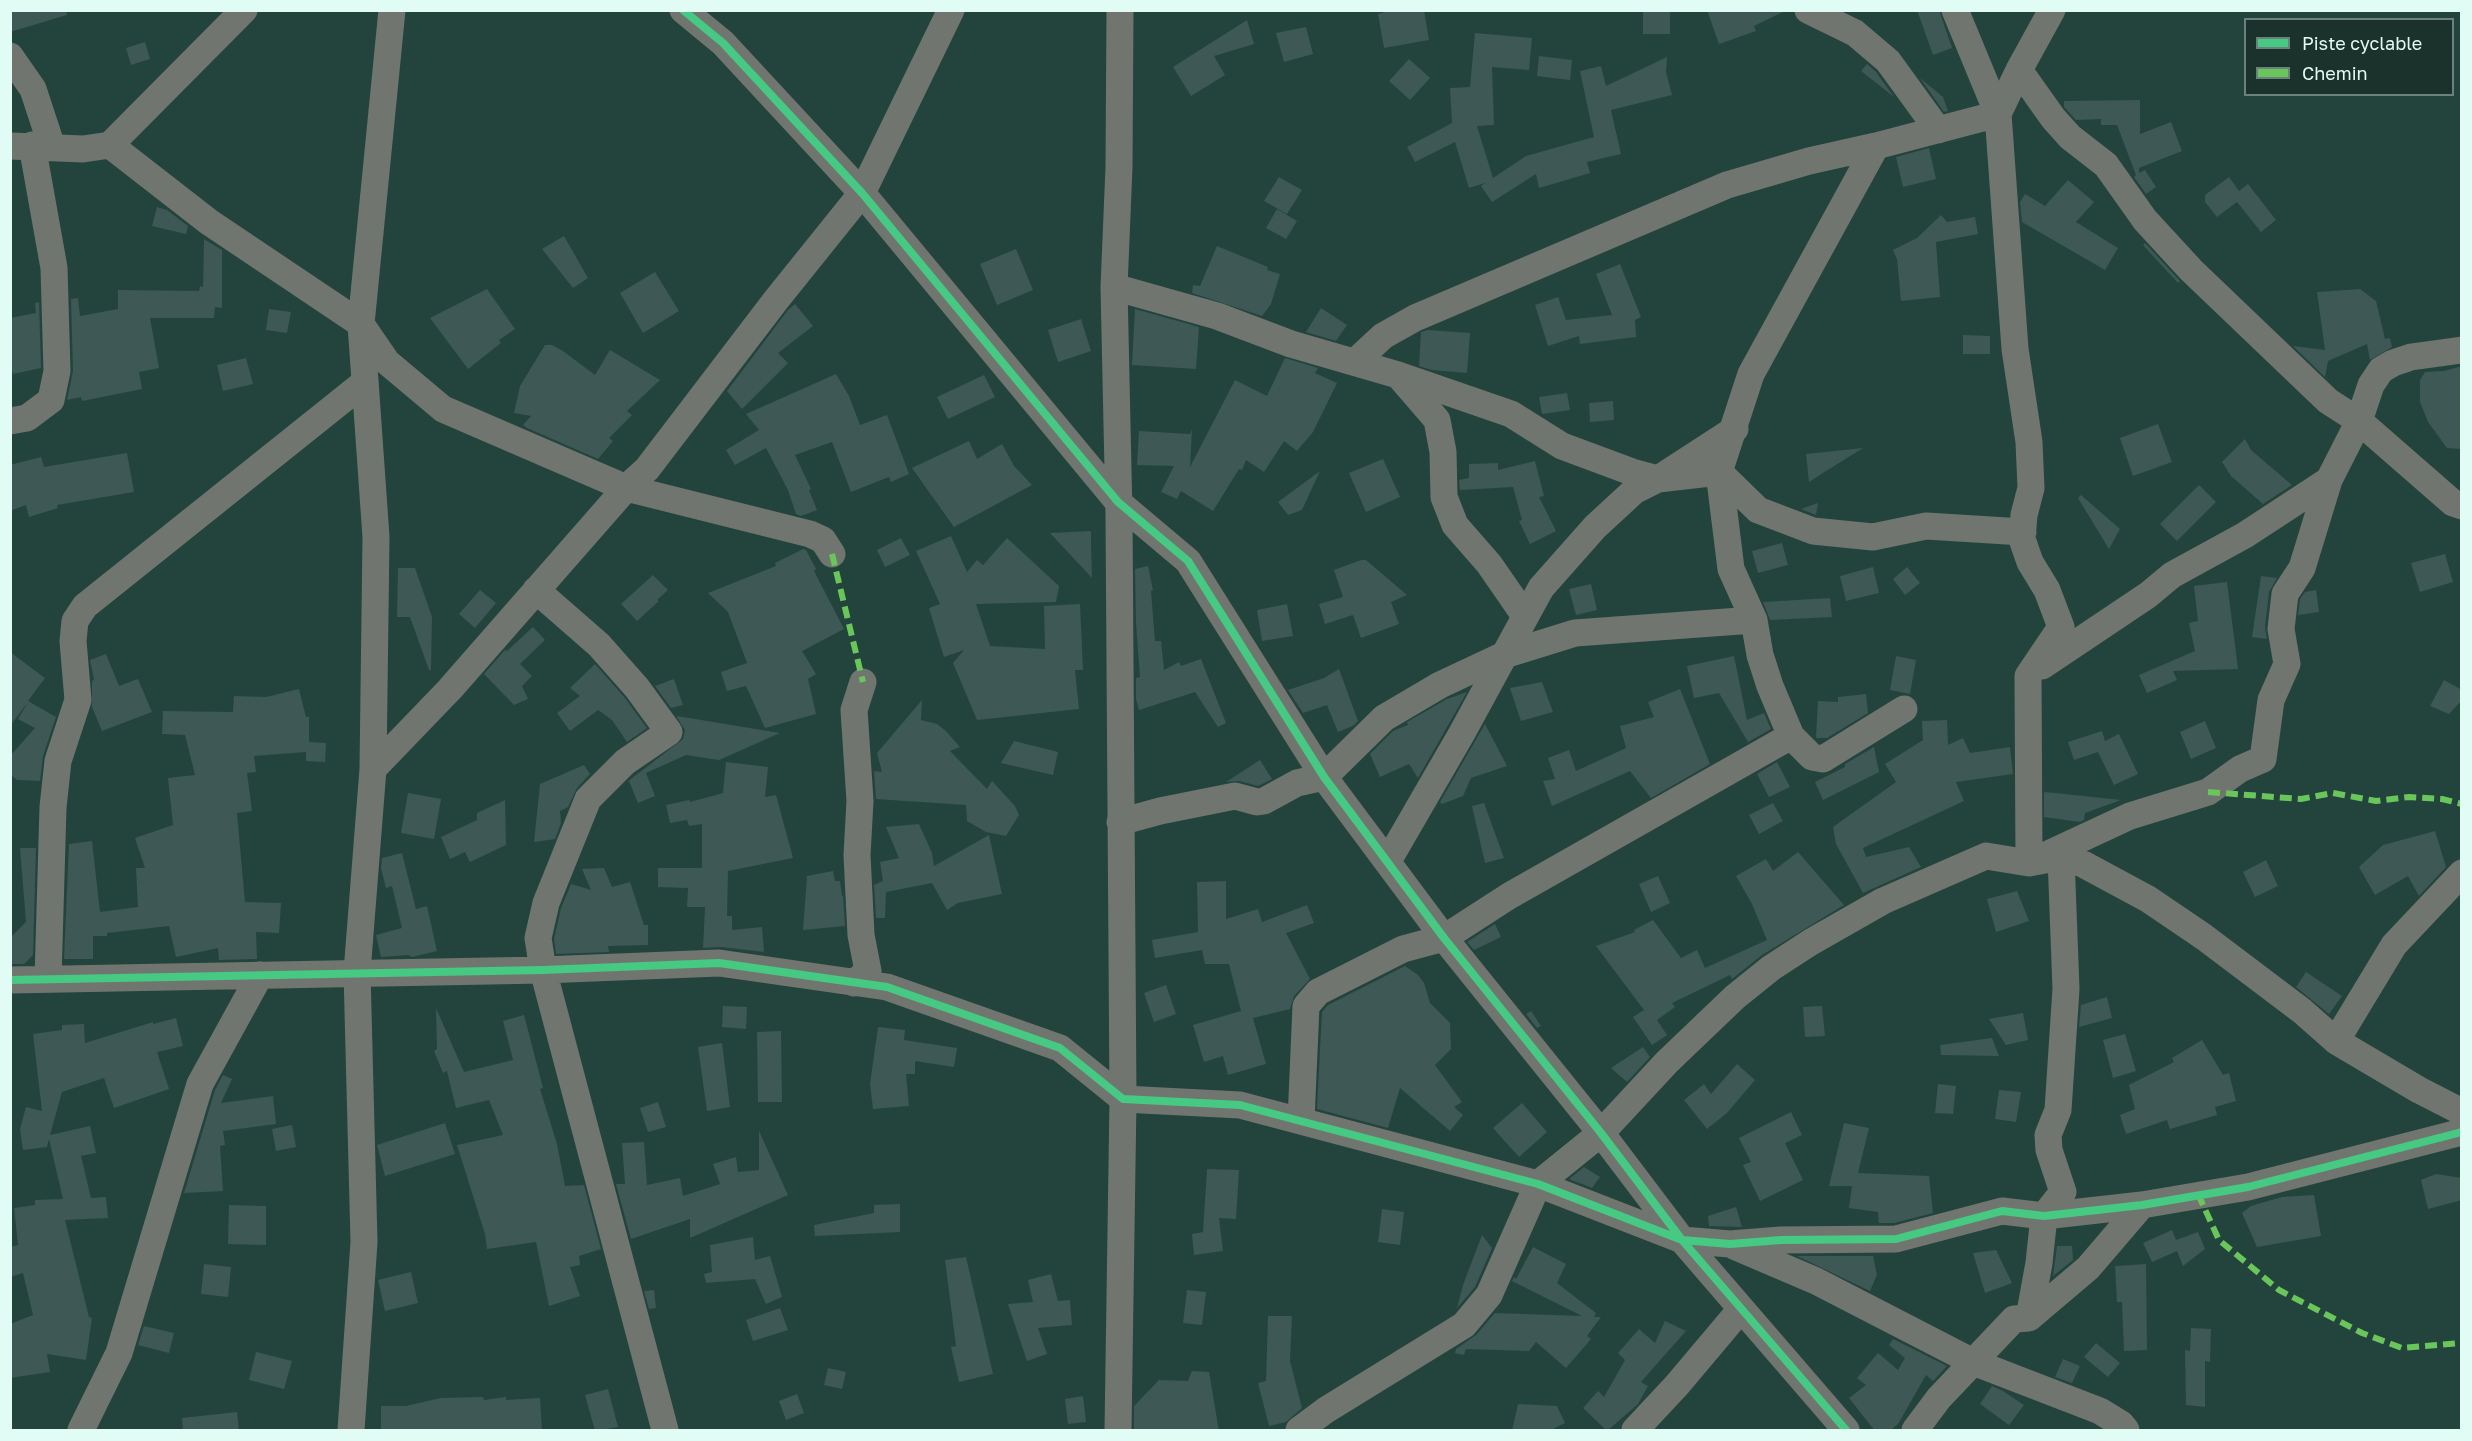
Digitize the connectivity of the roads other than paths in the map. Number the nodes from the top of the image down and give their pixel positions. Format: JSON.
{"nodes":[{"id":1,"x":244,"y":10,"type":"edge"},
{"id":2,"x":392,"y":10,"type":"edge"},
{"id":3,"x":683,"y":10,"type":"edge"},
{"id":4,"x":951,"y":10,"type":"edge"},
{"id":5,"x":1119,"y":10,"type":"edge"},
{"id":6,"x":1808,"y":10,"type":"edge"},
{"id":7,"x":1955,"y":10,"type":"edge"},
{"id":8,"x":2052,"y":10,"type":"edge"},
{"id":9,"x":10,"y":56,"type":"edge"},
{"id":10,"x":2019,"y":70,"type":"junction"},
{"id":11,"x":1998,"y":114,"type":"junction"},
{"id":12,"x":1938,"y":130,"type":"junction"},
{"id":13,"x":110,"y":145,"type":"junction"},
{"id":14,"x":32,"y":146,"type":"edge"},
{"id":15,"x":1876,"y":147,"type":"junction"},
{"id":16,"x":862,"y":193,"type":"junction"},
{"id":17,"x":1114,"y":287,"type":"junction"},
{"id":18,"x":361,"y":324,"type":"junction"},
{"id":19,"x":2462,"y":350,"type":"edge"},
{"id":20,"x":1355,"y":362,"type":"junction"},
{"id":21,"x":1398,"y":375,"type":"junction"},
{"id":22,"x":365,"y":382,"type":"junction"},
{"id":23,"x":10,"y":421,"type":"edge"},
{"id":24,"x":2360,"y":421,"type":"junction"},
{"id":25,"x":1735,"y":429,"type":"junction"},
{"id":26,"x":1719,"y":472,"type":"junction"},
{"id":27,"x":1658,"y":479,"type":"junction"},
{"id":28,"x":2329,"y":480,"type":"junction"},
{"id":29,"x":626,"y":488,"type":"junction"},
{"id":30,"x":1118,"y":502,"type":"junction"},
{"id":31,"x":2462,"y":506,"type":"edge"},
{"id":32,"x":2023,"y":532,"type":"junction"},
{"id":33,"x":832,"y":554,"type":"dead end"},
{"id":34,"x":536,"y":590,"type":"junction"},
{"id":35,"x":1525,"y":616,"type":"junction"},
{"id":36,"x":1754,"y":620,"type":"junction"},
{"id":37,"x":1504,"y":655,"type":"junction"},
{"id":38,"x":2028,"y":676,"type":"junction"},
{"id":39,"x":863,"y":682,"type":"dead end"},
{"id":40,"x":1904,"y":709,"type":"dead end"},
{"id":41,"x":1791,"y":736,"type":"junction"},
{"id":42,"x":374,"y":769,"type":"junction"},
{"id":43,"x":1324,"y":777,"type":"junction"},
{"id":44,"x":1120,"y":822,"type":"junction"},
{"id":45,"x":2061,"y":857,"type":"junction"},
{"id":46,"x":1388,"y":861,"type":"junction"},
{"id":47,"x":2029,"y":863,"type":"junction"},
{"id":48,"x":2462,"y":873,"type":"edge"},
{"id":49,"x":1444,"y":938,"type":"junction"},
{"id":50,"x":543,"y":970,"type":"junction"},
{"id":51,"x":357,"y":972,"type":"junction"},
{"id":52,"x":260,"y":975,"type":"junction"},
{"id":53,"x":48,"y":979,"type":"junction"},
{"id":54,"x":10,"y":980,"type":"edge"},
{"id":55,"x":854,"y":983,"type":"junction"},
{"id":56,"x":2336,"y":1041,"type":"junction"},
{"id":57,"x":1123,"y":1099,"type":"junction"},
{"id":58,"x":2462,"y":1112,"type":"edge"},
{"id":59,"x":1301,"y":1121,"type":"junction"},
{"id":60,"x":2462,"y":1132,"type":"edge"},
{"id":61,"x":1601,"y":1133,"type":"junction"},
{"id":62,"x":1538,"y":1184,"type":"junction"},
{"id":63,"x":2142,"y":1204,"type":"junction"},
{"id":64,"x":2044,"y":1216,"type":"junction"},
{"id":65,"x":1682,"y":1240,"type":"junction"},
{"id":66,"x":1730,"y":1244,"type":"junction"},
{"id":67,"x":1741,"y":1309,"type":"junction"},
{"id":68,"x":2029,"y":1318,"type":"junction"},
{"id":69,"x":1973,"y":1362,"type":"junction"},
{"id":70,"x":1111,"y":1429,"type":"edge"},
{"id":71,"x":1297,"y":1430,"type":"edge"},
{"id":72,"x":81,"y":1431,"type":"edge"},
{"id":73,"x":351,"y":1431,"type":"edge"},
{"id":74,"x":665,"y":1431,"type":"edge"},
{"id":75,"x":1635,"y":1431,"type":"edge"},
{"id":76,"x":1846,"y":1431,"type":"edge"},
{"id":77,"x":1915,"y":1431,"type":"edge"},
{"id":78,"x":2126,"y":1431,"type":"edge"}],
"edges":[{"from":1,"to":13,"type":"street"},
{"from":2,"to":18,"type":"street"},
{"from":3,"to":16,"type":"street"},
{"from":4,"to":16,"type":"street"},
{"from":5,"to":17,"type":"street"},
{"from":6,"to":12,"type":"street"},
{"from":7,"to":11,"type":"street"},
{"from":8,"to":10,"type":"street"},
{"from":9,"to":14,"type":"street"},
{"from":10,"to":11,"type":"street"},
{"from":10,"to":24,"type":"street"},
{"from":11,"to":12,"type":"street"},
{"from":11,"to":32,"type":"street"},
{"from":12,"to":15,"type":"street"},
{"from":13,"to":14,"type":"street"},
{"from":13,"to":18,"type":"street"},
{"from":14,"to":23,"type":"street"},
{"from":15,"to":20,"type":"street"},
{"from":15,"to":25,"type":"street"},
{"from":16,"to":29,"type":"street"},
{"from":16,"to":30,"type":"street"},
{"from":17,"to":20,"type":"street"},
{"from":17,"to":30,"type":"street"},
{"from":18,"to":22,"type":"street"},
{"from":18,"to":29,"type":"street"},
{"from":19,"to":24,"type":"street"},
{"from":20,"to":21,"type":"street"},
{"from":21,"to":27,"type":"street"},
{"from":21,"to":35,"type":"street"},
{"from":22,"to":42,"type":"street"},
{"from":22,"to":53,"type":"street"},
{"from":24,"to":28,"type":"street"},
{"from":24,"to":31,"type":"street"},
{"from":25,"to":26,"type":"street"},
{"from":25,"to":27,"type":"street"},
{"from":26,"to":27,"type":"street"},
{"from":26,"to":32,"type":"street"},
{"from":26,"to":36,"type":"street"},
{"from":27,"to":35,"type":"street"},
{"from":28,"to":38,"type":"street"},
{"from":28,"to":47,"type":"street"},
{"from":29,"to":33,"type":"street"},
{"from":29,"to":34,"type":"street"},
{"from":30,"to":43,"type":"street"},
{"from":30,"to":44,"type":"street"},
{"from":32,"to":38,"type":"street"},
{"from":34,"to":42,"type":"street"},
{"from":34,"to":50,"type":"street"},
{"from":35,"to":37,"type":"street"},
{"from":36,"to":37,"type":"street"},
{"from":36,"to":41,"type":"street"},
{"from":37,"to":43,"type":"street"},
{"from":37,"to":46,"type":"street"},
{"from":38,"to":47,"type":"street"},
{"from":39,"to":55,"type":"street"},
{"from":40,"to":41,"type":"street"},
{"from":41,"to":49,"type":"street"},
{"from":42,"to":51,"type":"street"},
{"from":43,"to":44,"type":"street"},
{"from":43,"to":46,"type":"street"},
{"from":44,"to":57,"type":"street"},
{"from":45,"to":47,"type":"street"},
{"from":45,"to":56,"type":"street"},
{"from":45,"to":64,"type":"street"},
{"from":46,"to":49,"type":"street"},
{"from":47,"to":61,"type":"street"},
{"from":48,"to":56,"type":"street"},
{"from":49,"to":59,"type":"street"},
{"from":49,"to":61,"type":"street"},
{"from":50,"to":51,"type":"street"},
{"from":50,"to":55,"type":"street"},
{"from":50,"to":74,"type":"street"},
{"from":51,"to":52,"type":"street"},
{"from":51,"to":73,"type":"street"},
{"from":52,"to":53,"type":"street"},
{"from":52,"to":72,"type":"street"},
{"from":53,"to":54,"type":"street"},
{"from":55,"to":57,"type":"street"},
{"from":56,"to":58,"type":"street"},
{"from":57,"to":59,"type":"street"},
{"from":57,"to":70,"type":"street"},
{"from":59,"to":62,"type":"street"},
{"from":60,"to":63,"type":"street"},
{"from":61,"to":62,"type":"street"},
{"from":61,"to":65,"type":"street"},
{"from":62,"to":65,"type":"street"},
{"from":62,"to":71,"type":"street"},
{"from":63,"to":64,"type":"street"},
{"from":63,"to":68,"type":"street"},
{"from":64,"to":66,"type":"street"},
{"from":64,"to":68,"type":"street"},
{"from":65,"to":66,"type":"street"},
{"from":65,"to":67,"type":"street"},
{"from":66,"to":69,"type":"street"},
{"from":67,"to":75,"type":"street"},
{"from":67,"to":76,"type":"street"},
{"from":68,"to":69,"type":"street"},
{"from":69,"to":77,"type":"street"},
{"from":69,"to":78,"type":"street"}]}
